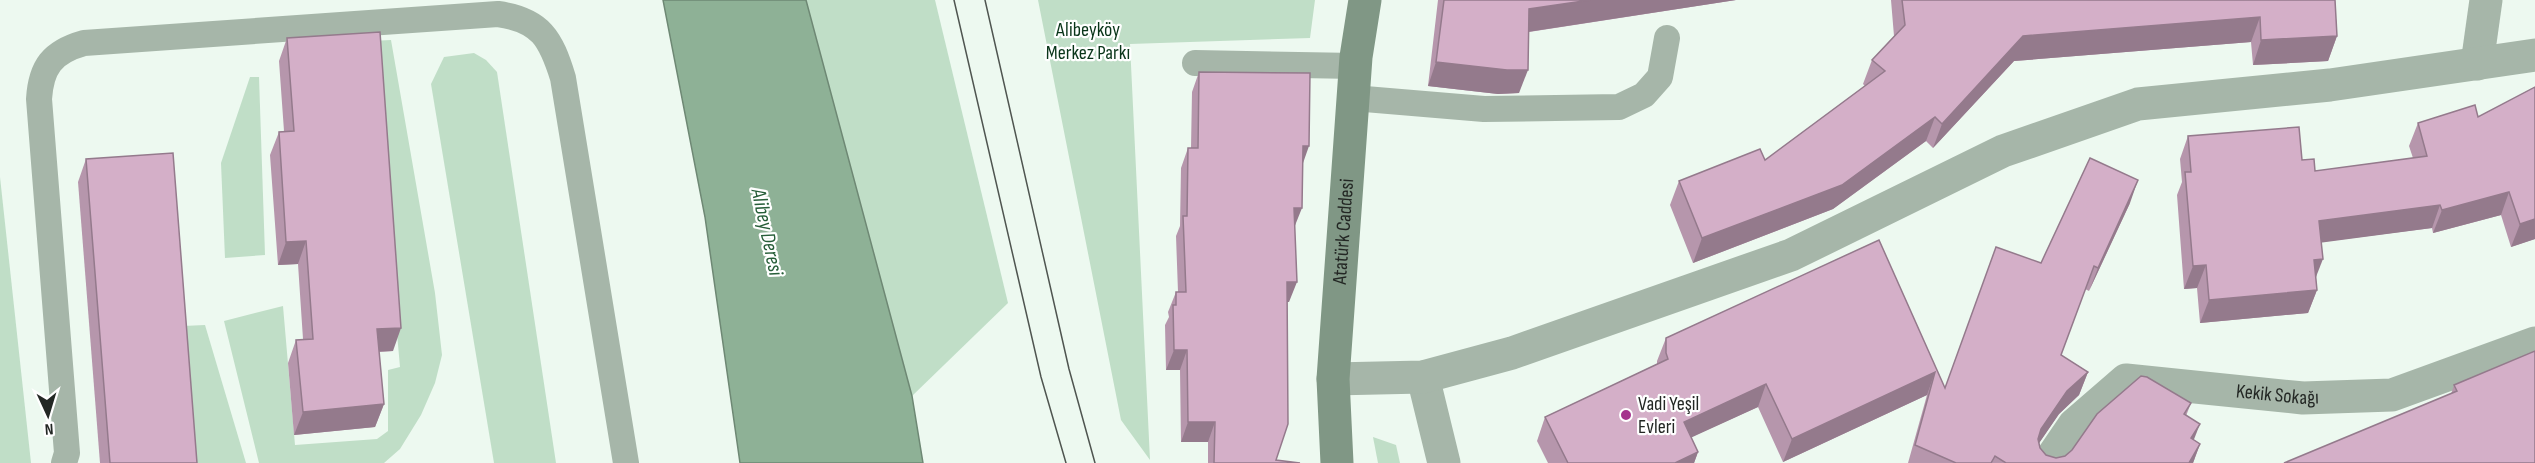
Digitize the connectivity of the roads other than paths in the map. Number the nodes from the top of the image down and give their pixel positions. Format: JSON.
{"nodes":[{"id":1,"x":1365,"y":0,"type":"edge"},
{"id":2,"x":2486,"y":0,"type":"edge"},
{"id":3,"x":1667,"y":38,"type":"dead end"},
{"id":4,"x":2535,"y":55,"type":"edge"},
{"id":5,"x":1195,"y":63,"type":"dead end"},
{"id":6,"x":2477,"y":64,"type":"junction"},
{"id":7,"x":1356,"y":66,"type":"junction"},
{"id":8,"x":1353,"y":98,"type":"junction"},
{"id":9,"x":2535,"y":343,"type":"edge"},
{"id":10,"x":1423,"y":377,"type":"junction"},
{"id":11,"x":1333,"y":379,"type":"junction"},
{"id":12,"x":64,"y":463,"type":"edge"},
{"id":13,"x":626,"y":463,"type":"edge"},
{"id":14,"x":1337,"y":463,"type":"edge"},
{"id":15,"x":1444,"y":463,"type":"edge"},
{"id":16,"x":2048,"y":463,"type":"edge"}],
"edges":[{"from":1,"to":7,"type":"main road","name":"Atatürk Caddesi"},
{"from":2,"to":6,"type":"street"},
{"from":3,"to":8,"type":"lane"},
{"from":4,"to":6,"type":"street"},
{"from":5,"to":7,"type":"lane"},
{"from":6,"to":10,"type":"street"},
{"from":7,"to":8,"type":"main road","name":"Atatürk Caddesi"},
{"from":8,"to":11,"type":"main road","name":"Atatürk Caddesi"},
{"from":9,"to":16,"type":"street","name":"Kekik Sokağı"},
{"from":10,"to":11,"type":"street"},
{"from":10,"to":15,"type":"street"},
{"from":11,"to":14,"type":"main road","name":"Atatürk Caddesi"},
{"from":12,"to":13,"type":"lane"}]}
